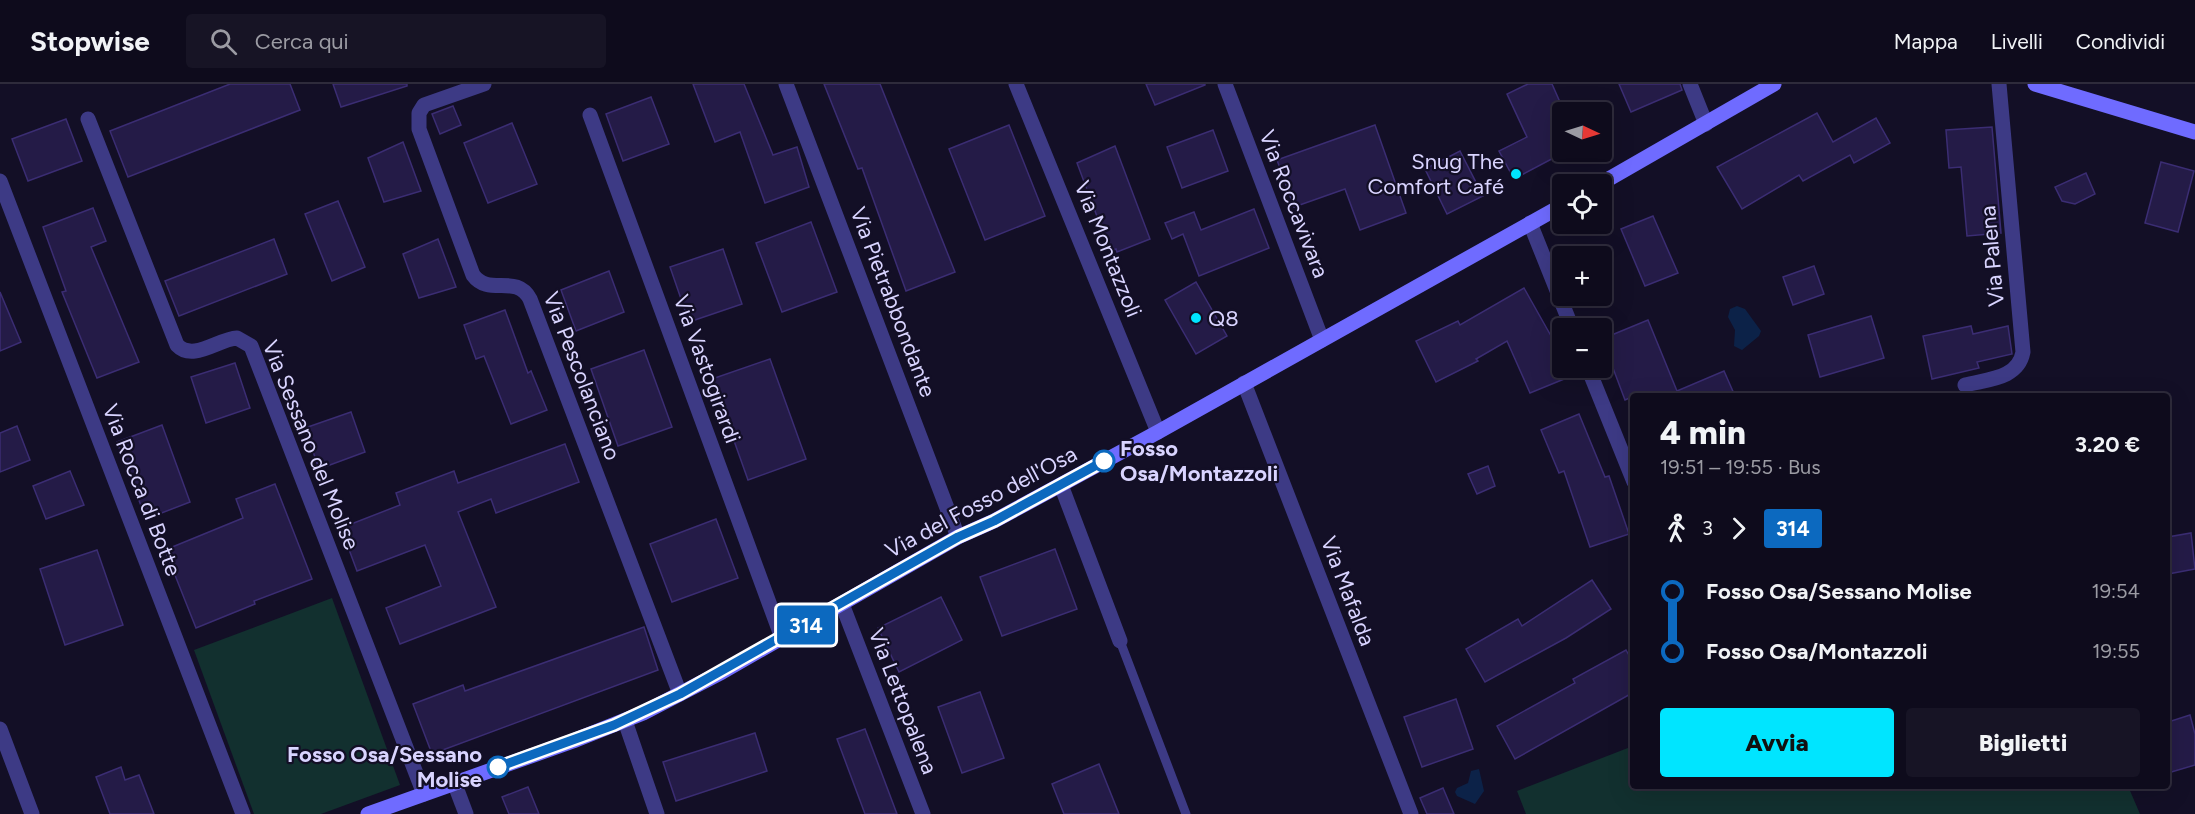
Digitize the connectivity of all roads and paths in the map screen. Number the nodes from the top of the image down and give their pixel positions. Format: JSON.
{"nodes":[{"id":1,"x":484,"y":84,"type":"edge"},
{"id":2,"x":786,"y":84,"type":"edge"},
{"id":3,"x":1016,"y":84,"type":"edge"},
{"id":4,"x":1225,"y":84,"type":"edge"},
{"id":5,"x":1690,"y":84,"type":"edge"},
{"id":6,"x":1774,"y":84,"type":"edge"},
{"id":7,"x":1999,"y":84,"type":"edge"},
{"id":8,"x":2035,"y":84,"type":"edge"},
{"id":9,"x":590,"y":115,"type":"dead end"},
{"id":10,"x":88,"y":119,"type":"dead end"},
{"id":11,"x":1706,"y":124,"type":"junction"},
{"id":12,"x":2195,"y":132,"type":"edge"},
{"id":13,"x":1612,"y":177,"type":"edge"},
{"id":14,"x":0,"y":181,"type":"edge"},
{"id":15,"x":1552,"y":211,"type":"edge"},
{"id":16,"x":1530,"y":223,"type":"junction"},
{"id":17,"x":1568,"y":318,"type":"edge"},
{"id":18,"x":1322,"y":340,"type":"junction"},
{"id":19,"x":1592,"y":378,"type":"edge"},
{"id":20,"x":1244,"y":383,"type":"junction"},
{"id":21,"x":1965,"y":385,"type":"dead end"},
{"id":22,"x":1158,"y":432,"type":"junction"},
{"id":23,"x":1630,"y":472,"type":"edge"},
{"id":24,"x":1061,"y":485,"type":"junction"},
{"id":25,"x":958,"y":537,"type":"junction"},
{"id":26,"x":842,"y":604,"type":"junction"},
{"id":27,"x":783,"y":638,"type":"junction"},
{"id":28,"x":1120,"y":641,"type":"joint"},
{"id":29,"x":680,"y":694,"type":"junction"},
{"id":30,"x":625,"y":721,"type":"junction"},
{"id":31,"x":0,"y":729,"type":"edge"},
{"id":32,"x":454,"y":782,"type":"junction"},
{"id":33,"x":424,"y":794,"type":"junction"},
{"id":34,"x":32,"y":814,"type":"edge"},
{"id":35,"x":243,"y":814,"type":"edge"},
{"id":36,"x":368,"y":814,"type":"edge"},
{"id":37,"x":466,"y":814,"type":"edge"},
{"id":38,"x":657,"y":814,"type":"edge"},
{"id":39,"x":923,"y":814,"type":"edge"},
{"id":40,"x":1186,"y":814,"type":"edge"},
{"id":41,"x":1411,"y":814,"type":"edge"}],
"edges":[{"from":1,"to":29,"type":"street","name":"Via Pescolanciano"},
{"from":2,"to":25,"type":"street","name":"Via Pietrabbondante"},
{"from":3,"to":22,"type":"street","name":"Via Montazzoli"},
{"from":4,"to":18,"type":"street","name":"Via Roccavivara"},
{"from":5,"to":11,"type":"street"},
{"from":6,"to":11,"type":"street"},
{"from":7,"to":21,"type":"street","name":"Via Palena"},
{"from":8,"to":12,"type":"street"},
{"from":9,"to":27,"type":"street","name":"Via Vastogirardi"},
{"from":10,"to":33,"type":"street","name":"Via Sessano del Molise"},
{"from":11,"to":13,"type":"street"},
{"from":14,"to":35,"type":"street","name":"Via Rocca di Botte"},
{"from":15,"to":16,"type":"street","name":"Via del Fosso dell'Osa"},
{"from":16,"to":17,"type":"street"},
{"from":16,"to":18,"type":"street","name":"Via del Fosso dell'Osa"},
{"from":18,"to":20,"type":"street","name":"Via del Fosso dell'Osa"},
{"from":19,"to":23,"type":"street"},
{"from":20,"to":22,"type":"street","name":"Via del Fosso dell'Osa"},
{"from":20,"to":41,"type":"street","name":"Via Mafalda"},
{"from":22,"to":24,"type":"street","name":"Via del Fosso dell'Osa"},
{"from":24,"to":25,"type":"street","name":"Via del Fosso dell'Osa"},
{"from":24,"to":28,"type":"street"},
{"from":25,"to":26,"type":"street","name":"Via del Fosso dell'Osa"},
{"from":26,"to":27,"type":"street","name":"Via del Fosso dell'Osa"},
{"from":26,"to":39,"type":"street","name":"Via Lettopalena"},
{"from":27,"to":29,"type":"street","name":"Via del Fosso dell'Osa"},
{"from":28,"to":40,"type":"lane"},
{"from":29,"to":30,"type":"street","name":"Via del Fosso dell'Osa"},
{"from":30,"to":32,"type":"street","name":"Via del Fosso dell'Osa"},
{"from":30,"to":38,"type":"street"},
{"from":31,"to":34,"type":"street"},
{"from":32,"to":33,"type":"street","name":"Via del Fosso dell'Osa"},
{"from":32,"to":37,"type":"street"},
{"from":33,"to":36,"type":"street","name":"Via del Fosso dell'Osa"}]}
